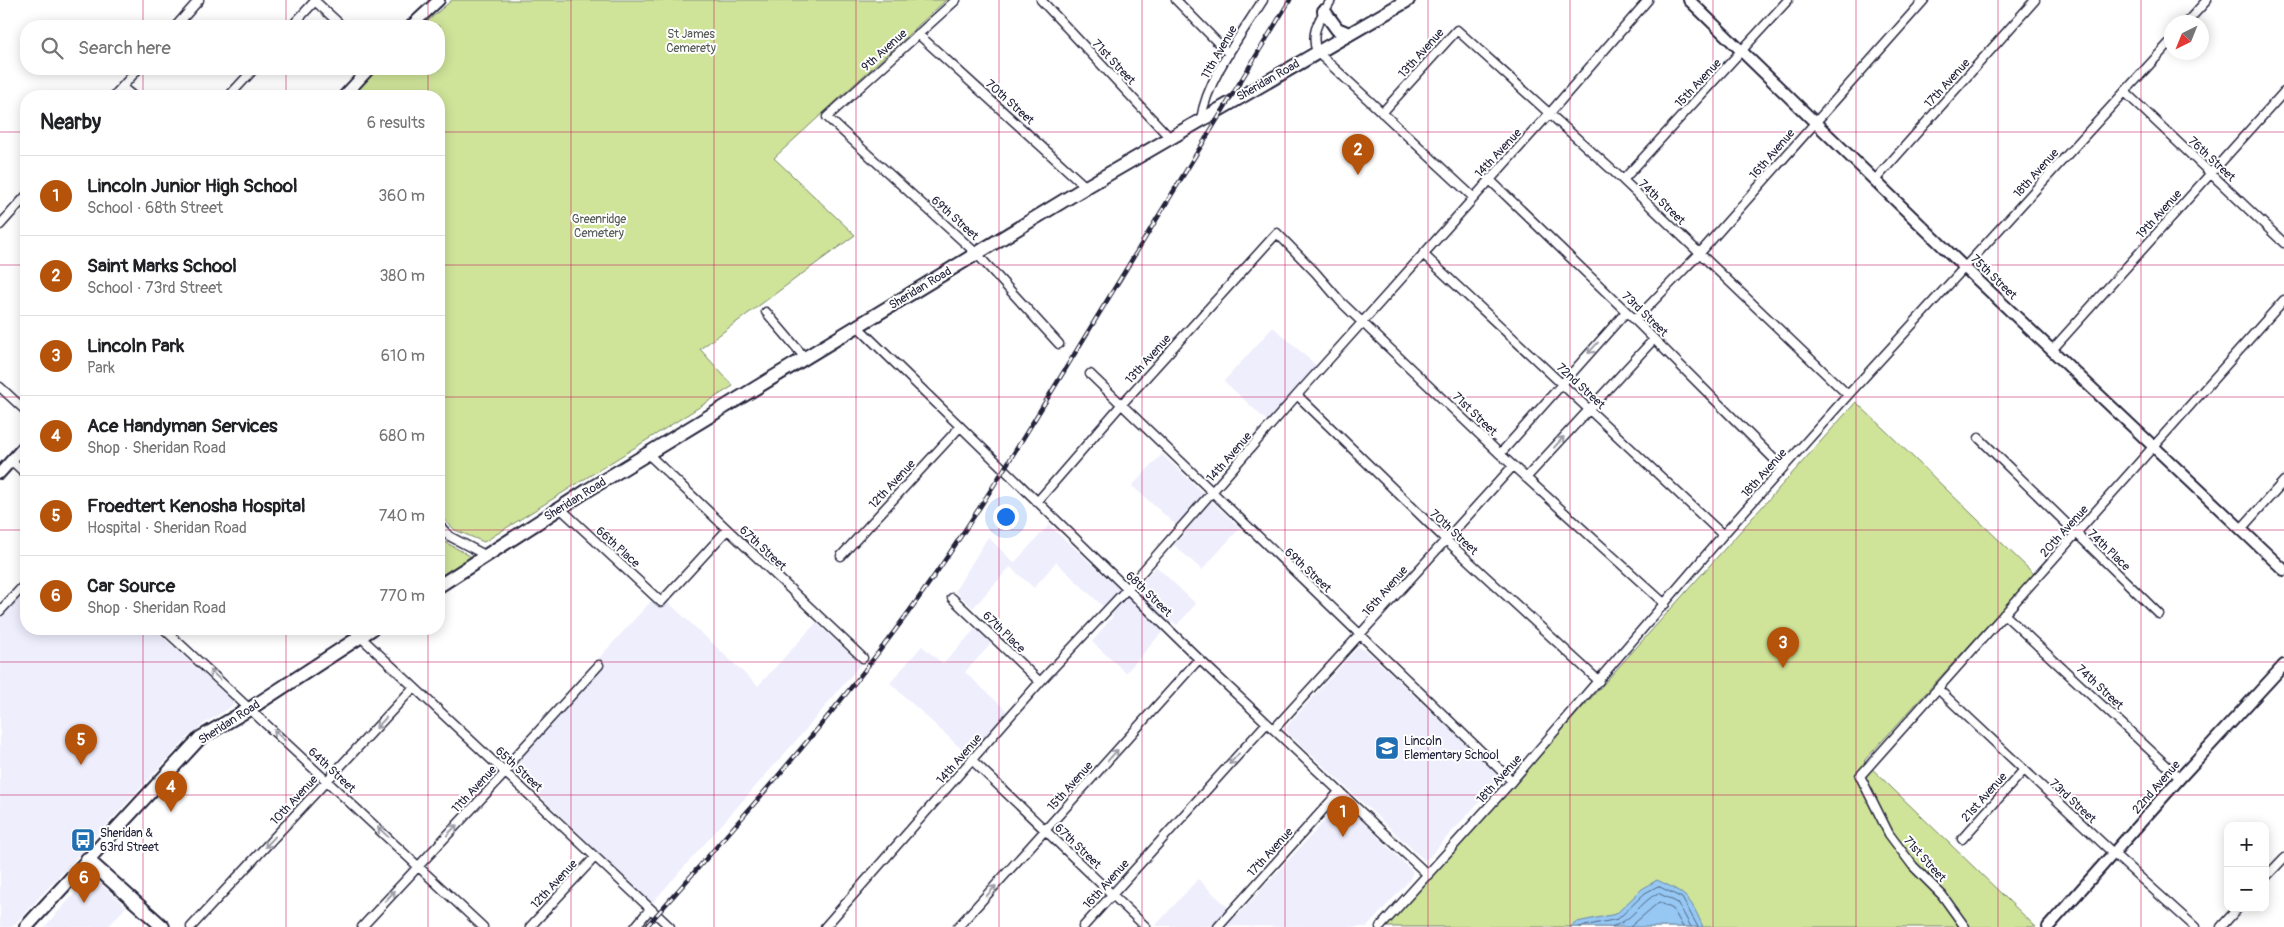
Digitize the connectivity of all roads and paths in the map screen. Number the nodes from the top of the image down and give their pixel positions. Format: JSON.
{"nodes":[{"id":1,"x":200,"y":0,"type":"edge"},
{"id":2,"x":314,"y":0,"type":"edge"},
{"id":3,"x":439,"y":0,"type":"edge"},
{"id":4,"x":956,"y":0,"type":"edge"},
{"id":5,"x":1041,"y":0,"type":"edge"},
{"id":6,"x":1176,"y":0,"type":"edge"},
{"id":7,"x":1263,"y":0,"type":"edge"},
{"id":8,"x":1331,"y":0,"type":"edge"},
{"id":9,"x":1408,"y":0,"type":"edge"},
{"id":10,"x":1648,"y":0,"type":"edge"},
{"id":11,"x":1689,"y":0,"type":"edge"},
{"id":12,"x":1788,"y":0,"type":"edge"},
{"id":13,"x":1924,"y":0,"type":"edge"},
{"id":14,"x":2207,"y":0,"type":"edge"},
{"id":15,"x":2033,"y":1,"type":"edge"},
{"id":16,"x":1324,"y":11,"type":"junction"},
{"id":17,"x":2193,"y":15,"type":"edge"},
{"id":18,"x":182,"y":20,"type":"edge"},
{"id":19,"x":297,"y":20,"type":"edge"},
{"id":20,"x":336,"y":20,"type":"edge"},
{"id":21,"x":418,"y":20,"type":"edge"},
{"id":22,"x":1457,"y":30,"type":"joint"},
{"id":23,"x":918,"y":34,"type":"junction"},
{"id":24,"x":1349,"y":34,"type":"junction"},
{"id":25,"x":2164,"y":49,"type":"edge"},
{"id":26,"x":1742,"y":51,"type":"junction"},
{"id":27,"x":1317,"y":52,"type":"junction"},
{"id":28,"x":1229,"y":54,"type":"junction"},
{"id":29,"x":133,"y":75,"type":"edge"},
{"id":30,"x":248,"y":75,"type":"edge"},
{"id":31,"x":363,"y":75,"type":"edge"},
{"id":32,"x":122,"y":87,"type":"junction"},
{"id":33,"x":119,"y":90,"type":"edge"},
{"id":34,"x":126,"y":90,"type":"edge"},
{"id":35,"x":235,"y":90,"type":"edge"},
{"id":36,"x":350,"y":90,"type":"edge"},
{"id":37,"x":2125,"y":92,"type":"junction"},
{"id":38,"x":2284,"y":92,"type":"edge"},
{"id":39,"x":1382,"y":113,"type":"junction"},
{"id":40,"x":1549,"y":114,"type":"junction"},
{"id":41,"x":827,"y":117,"type":"joint"},
{"id":42,"x":1201,"y":119,"type":"junction"},
{"id":43,"x":1815,"y":122,"type":"junction"},
{"id":44,"x":1170,"y":138,"type":"junction"},
{"id":45,"x":2211,"y":173,"type":"junction"},
{"id":46,"x":1489,"y":179,"type":"junction"},
{"id":47,"x":1623,"y":180,"type":"junction"},
{"id":48,"x":1875,"y":180,"type":"junction"},
{"id":49,"x":1086,"y":187,"type":"junction"},
{"id":50,"x":1473,"y":197,"type":"junction"},
{"id":51,"x":20,"y":203,"type":"edge"},
{"id":52,"x":0,"y":225,"type":"edge"},
{"id":53,"x":1277,"y":233,"type":"joint"},
{"id":54,"x":2284,"y":243,"type":"edge"},
{"id":55,"x":977,"y":254,"type":"junction"},
{"id":56,"x":1423,"y":254,"type":"junction"},
{"id":57,"x":1699,"y":254,"type":"junction"},
{"id":58,"x":1965,"y":268,"type":"junction"},
{"id":59,"x":2284,"y":300,"type":"edge"},
{"id":60,"x":766,"y":312,"type":"dead end"},
{"id":61,"x":1626,"y":312,"type":"junction"},
{"id":62,"x":1635,"y":320,"type":"junction"},
{"id":63,"x":1362,"y":322,"type":"junction"},
{"id":64,"x":857,"y":326,"type":"junction"},
{"id":65,"x":1654,"y":339,"type":"junction"},
{"id":66,"x":1058,"y":344,"type":"dead end"},
{"id":67,"x":2052,"y":350,"type":"junction"},
{"id":68,"x":806,"y":358,"type":"junction"},
{"id":69,"x":1090,"y":374,"type":"dead end"},
{"id":70,"x":1561,"y":383,"type":"junction"},
{"id":71,"x":0,"y":387,"type":"edge"},
{"id":72,"x":1297,"y":395,"type":"junction"},
{"id":73,"x":1848,"y":395,"type":"junction"},
{"id":74,"x":20,"y":405,"type":"edge"},
{"id":75,"x":1121,"y":405,"type":"junction"},
{"id":76,"x":1589,"y":409,"type":"junction"},
{"id":77,"x":959,"y":428,"type":"junction"},
{"id":78,"x":1979,"y":438,"type":"dead end"},
{"id":79,"x":2154,"y":447,"type":"junction"},
{"id":80,"x":20,"y":450,"type":"edge"},
{"id":81,"x":648,"y":454,"type":"junction"},
{"id":82,"x":1500,"y":454,"type":"junction"},
{"id":83,"x":11,"y":460,"type":"junction"},
{"id":84,"x":1513,"y":466,"type":"junction"},
{"id":85,"x":20,"y":468,"type":"edge"},
{"id":86,"x":1783,"y":468,"type":"junction"},
{"id":87,"x":0,"y":473,"type":"edge"},
{"id":88,"x":1526,"y":478,"type":"junction"},
{"id":89,"x":2284,"y":481,"type":"edge"},
{"id":90,"x":1212,"y":494,"type":"junction"},
{"id":91,"x":1037,"y":502,"type":"junction"},
{"id":92,"x":560,"y":508,"type":"junction"},
{"id":93,"x":2241,"y":529,"type":"junction"},
{"id":94,"x":727,"y":530,"type":"junction"},
{"id":95,"x":445,"y":532,"type":"edge"},
{"id":96,"x":2077,"y":534,"type":"junction"},
{"id":97,"x":1723,"y":535,"type":"junction"},
{"id":98,"x":1445,"y":539,"type":"junction"},
{"id":99,"x":487,"y":556,"type":"junction"},
{"id":100,"x":841,"y":556,"type":"dead end"},
{"id":101,"x":2284,"y":570,"type":"edge"},
{"id":102,"x":445,"y":582,"type":"edge"},
{"id":103,"x":20,"y":589,"type":"edge"},
{"id":104,"x":1127,"y":589,"type":"junction"},
{"id":105,"x":952,"y":598,"type":"dead end"},
{"id":106,"x":1666,"y":604,"type":"junction"},
{"id":107,"x":0,"y":611,"type":"edge"},
{"id":108,"x":2004,"y":614,"type":"junction"},
{"id":109,"x":2159,"y":614,"type":"dead end"},
{"id":110,"x":171,"y":635,"type":"edge"},
{"id":111,"x":353,"y":635,"type":"edge"},
{"id":112,"x":358,"y":635,"type":"edge"},
{"id":113,"x":1361,"y":635,"type":"junction"},
{"id":114,"x":863,"y":658,"type":"dead end"},
{"id":115,"x":1199,"y":659,"type":"junction"},
{"id":116,"x":2284,"y":664,"type":"edge"},
{"id":117,"x":599,"y":665,"type":"dead end"},
{"id":118,"x":1040,"y":682,"type":"junction"},
{"id":119,"x":1599,"y":682,"type":"junction"},
{"id":120,"x":414,"y":687,"type":"junction"},
{"id":121,"x":1938,"y":689,"type":"junction"},
{"id":122,"x":251,"y":708,"type":"junction"},
{"id":123,"x":1267,"y":723,"type":"junction"},
{"id":124,"x":1274,"y":730,"type":"junction"},
{"id":125,"x":973,"y":761,"type":"junction"},
{"id":126,"x":2024,"y":771,"type":"junction"},
{"id":127,"x":506,"y":772,"type":"junction"},
{"id":128,"x":1860,"y":776,"type":"joint"},
{"id":129,"x":2180,"y":778,"type":"junction"},
{"id":130,"x":327,"y":781,"type":"junction"},
{"id":131,"x":1512,"y":781,"type":"junction"},
{"id":132,"x":1339,"y":792,"type":"junction"},
{"id":133,"x":1045,"y":830,"type":"junction"},
{"id":134,"x":1962,"y":839,"type":"dead end"},
{"id":135,"x":2114,"y":854,"type":"junction"},
{"id":136,"x":595,"y":857,"type":"junction"},
{"id":137,"x":2284,"y":858,"type":"edge"},
{"id":138,"x":87,"y":859,"type":"junction"},
{"id":139,"x":418,"y":866,"type":"junction"},
{"id":140,"x":2269,"y":874,"type":"edge"},
{"id":141,"x":1428,"y":875,"type":"junction"},
{"id":142,"x":1112,"y":894,"type":"junction"},
{"id":143,"x":650,"y":909,"type":"junction"},
{"id":144,"x":2235,"y":912,"type":"edge"},
{"id":145,"x":26,"y":927,"type":"edge"},
{"id":146,"x":163,"y":927,"type":"edge"},
{"id":147,"x":191,"y":927,"type":"edge"},
{"id":148,"x":362,"y":927,"type":"edge"},
{"id":149,"x":483,"y":927,"type":"edge"},
{"id":150,"x":530,"y":927,"type":"edge"},
{"id":151,"x":635,"y":927,"type":"edge"},
{"id":152,"x":670,"y":927,"type":"edge"},
{"id":153,"x":825,"y":927,"type":"edge"},
{"id":154,"x":958,"y":927,"type":"edge"},
{"id":155,"x":1083,"y":927,"type":"edge"},
{"id":156,"x":1146,"y":927,"type":"edge"},
{"id":157,"x":1218,"y":927,"type":"edge"},
{"id":158,"x":1380,"y":927,"type":"edge"},
{"id":159,"x":1966,"y":927,"type":"edge"},
{"id":160,"x":2048,"y":927,"type":"edge"},
{"id":161,"x":2194,"y":927,"type":"edge"},
{"id":162,"x":2222,"y":927,"type":"edge"}],
"edges":[{"from":1,"to":18,"type":"street"},
{"from":2,"to":19,"type":"street"},
{"from":2,"to":20,"type":"street"},
{"from":3,"to":21,"type":"street"},
{"from":4,"to":23,"type":"street","name":"9th Avenue"},
{"from":5,"to":44,"type":"street","name":"71st Street"},
{"from":6,"to":28,"type":"street"},
{"from":7,"to":28,"type":"street","name":"11th Avenue"},
{"from":8,"to":16,"type":"street"},
{"from":9,"to":24,"type":"main road","name":"Sheridan Road"},
{"from":10,"to":40,"type":"street","name":"14th Avenue"},
{"from":11,"to":26,"type":"street","name":"75th Street"},
{"from":12,"to":26,"type":"street","name":"15th Avenue"},
{"from":13,"to":43,"type":"street","name":"16th Avenue"},
{"from":14,"to":17,"type":"street"},
{"from":15,"to":48,"type":"street","name":"17th Avenue"},
{"from":16,"to":24,"type":"main road"},
{"from":16,"to":27,"type":"street"},
{"from":22,"to":39,"type":"street","name":"13th Avenue"},
{"from":22,"to":40,"type":"street","name":"74th Street"},
{"from":23,"to":41,"type":"street","name":"9th Avenue"},
{"from":23,"to":49,"type":"street","name":"70th Street"},
{"from":24,"to":27,"type":"main road","name":"Sheridan Road"},
{"from":25,"to":37,"type":"street","name":"18th Avenue"},
{"from":26,"to":43,"type":"street","name":"75th Street"},
{"from":26,"to":47,"type":"street","name":"15th Avenue"},
{"from":27,"to":39,"type":"street"},
{"from":27,"to":42,"type":"main road","name":"Sheridan Road"},
{"from":28,"to":42,"type":"street","name":"11th Avenue"},
{"from":29,"to":32,"type":"street"},
{"from":30,"to":35,"type":"street"},
{"from":31,"to":36,"type":"street"},
{"from":32,"to":33,"type":"street"},
{"from":32,"to":34,"type":"street"},
{"from":37,"to":45,"type":"street","name":"76th Street"},
{"from":37,"to":58,"type":"street","name":"18th Avenue"},
{"from":38,"to":45,"type":"street","name":"19th Avenue"},
{"from":39,"to":50,"type":"street"},
{"from":40,"to":46,"type":"street","name":"14th Avenue"},
{"from":40,"to":47,"type":"street","name":"74th Street"},
{"from":41,"to":55,"type":"street","name":"69th Street"},
{"from":42,"to":44,"type":"main road","name":"Sheridan Road"},
{"from":43,"to":48,"type":"street","name":"75th Street"},
{"from":43,"to":57,"type":"street","name":"16th Avenue"},
{"from":44,"to":49,"type":"main road","name":"Sheridan Road"},
{"from":45,"to":54,"type":"street","name":"76th Street"},
{"from":45,"to":67,"type":"street","name":"19th Avenue"},
{"from":46,"to":50,"type":"street","name":"14th Avenue"},
{"from":46,"to":61,"type":"street","name":"73rd Street"},
{"from":47,"to":57,"type":"street","name":"74th Street"},
{"from":48,"to":58,"type":"street","name":"75th Street"},
{"from":49,"to":55,"type":"main road","name":"Sheridan Road"},
{"from":50,"to":56,"type":"street","name":"14th Avenue"},
{"from":51,"to":52,"type":"street"},
{"from":53,"to":63,"type":"street","name":"71st Street"},
{"from":53,"to":75,"type":"street","name":"13th Avenue"},
{"from":55,"to":64,"type":"main road","name":"Sheridan Road"},
{"from":55,"to":66,"type":"street","name":"69th Street"},
{"from":56,"to":63,"type":"street","name":"14th Avenue"},
{"from":56,"to":70,"type":"street","name":"72nd Street"},
{"from":57,"to":62,"type":"street","name":"16th Avenue"},
{"from":57,"to":73,"type":"street","name":"74th Street"},
{"from":58,"to":67,"type":"street","name":"75th Street"},
{"from":58,"to":73,"type":"street","name":"18th Avenue"},
{"from":59,"to":79,"type":"street","name":"20th Avenue"},
{"from":60,"to":68,"type":"street"},
{"from":61,"to":62,"type":"street","name":"73rd Street"},
{"from":61,"to":70,"type":"street","one_way":true},
{"from":62,"to":65,"type":"street","name":"73rd Street"},
{"from":63,"to":72,"type":"street","name":"14th Avenue"},
{"from":63,"to":82,"type":"street","name":"71st Street"},
{"from":64,"to":68,"type":"main road","name":"Sheridan Road"},
{"from":64,"to":77,"type":"street","name":"68th Street"},
{"from":65,"to":76,"type":"street"},
{"from":65,"to":86,"type":"street","name":"73rd Street"},
{"from":67,"to":79,"type":"street","name":"75th Street"},
{"from":68,"to":81,"type":"main road","name":"Sheridan Road"},
{"from":69,"to":75,"type":"street","name":"69th Street"},
{"from":70,"to":76,"type":"street","name":"72nd Street"},
{"from":70,"to":82,"type":"street"},
{"from":71,"to":74,"type":"street"},
{"from":72,"to":90,"type":"street","name":"14th Avenue"},
{"from":72,"to":98,"type":"street","name":"70th Street"},
{"from":73,"to":86,"type":"street","name":"18th Avenue"},
{"from":75,"to":90,"type":"street","name":"69th Street"},
{"from":75,"to":91,"type":"street","name":"13th Avenue"},
{"from":88,"to":76,"type":"street","one_way":true},
{"from":76,"to":97,"type":"street","name":"72nd Street"},
{"from":77,"to":91,"type":"street","name":"68th Street"},
{"from":77,"to":100,"type":"street","name":"12th Avenue"},
{"from":78,"to":96,"type":"street","name":"74th Place"},
{"from":79,"to":93,"type":"street","name":"75th Street"},
{"from":79,"to":96,"type":"street","name":"20th Avenue"},
{"from":80,"to":83,"type":"street"},
{"from":81,"to":92,"type":"main road","name":"Sheridan Road"},
{"from":81,"to":94,"type":"street","name":"67th Street"},
{"from":82,"to":84,"type":"street","name":"71st Street"},
{"from":83,"to":85,"type":"street"},
{"from":83,"to":87,"type":"street"},
{"from":84,"to":88,"type":"street","name":"71st Street"},
{"from":84,"to":98,"type":"street","name":"16th Avenue"},
{"from":86,"to":97,"type":"street","name":"18th Avenue"},
{"from":88,"to":106,"type":"street","name":"71st Street"},
{"from":89,"to":93,"type":"street"},
{"from":90,"to":104,"type":"street","name":"14th Avenue"},
{"from":90,"to":113,"type":"street","name":"69th Street"},
{"from":91,"to":104,"type":"street","name":"68th Street"},
{"from":92,"to":94,"type":"street","name":"66th Place"},
{"from":92,"to":99,"type":"main road","name":"Sheridan Road"},
{"from":93,"to":101,"type":"street","name":"75th Street"},
{"from":94,"to":114,"type":"street","name":"67th Street"},
{"from":95,"to":99,"type":"street"},
{"from":96,"to":108,"type":"street","name":"20th Avenue"},
{"from":96,"to":109,"type":"street","name":"74th Place"},
{"from":97,"to":106,"type":"street","name":"18th Avenue"},
{"from":98,"to":113,"type":"street","name":"16th Avenue"},
{"from":98,"to":119,"type":"street","name":"70th Street"},
{"from":99,"to":102,"type":"main road","name":"Sheridan Road"},
{"from":103,"to":107,"type":"street"},
{"from":104,"to":115,"type":"street","name":"68th Street"},
{"from":104,"to":118,"type":"street","name":"14th Avenue"},
{"from":105,"to":118,"type":"street","name":"67th Place"},
{"from":106,"to":119,"type":"street","name":"18th Avenue"},
{"from":108,"to":121,"type":"street","name":"20th Avenue"},
{"from":108,"to":129,"type":"street","name":"74th Street"},
{"from":122,"to":110,"type":"street","name":"64th Street","one_way":true},
{"from":111,"to":122,"type":"main road","name":"Sheridan Road"},
{"from":112,"to":120,"type":"street","name":"65th Street"},
{"from":113,"to":124,"type":"street","name":"16th Avenue"},
{"from":113,"to":131,"type":"street","name":"69th Street"},
{"from":115,"to":123,"type":"street","name":"68th Street"},
{"from":133,"to":115,"type":"street","name":"15th Avenue","one_way":true},
{"from":116,"to":129,"type":"street","name":"22nd Avenue"},
{"from":117,"to":127,"type":"street","name":"11th Avenue"},
{"from":118,"to":125,"type":"street","name":"14th Avenue"},
{"from":119,"to":131,"type":"street","name":"18th Avenue"},
{"from":120,"to":127,"type":"street","name":"65th Street"},
{"from":120,"to":130,"type":"street","name":"10th Avenue","one_way":true},
{"from":121,"to":126,"type":"street","name":"73rd Street"},
{"from":121,"to":128,"type":"street","name":"20th Avenue"},
{"from":130,"to":122,"type":"street","name":"64th Street","one_way":true},
{"from":122,"to":138,"type":"main road","name":"Sheridan Road"},
{"from":123,"to":124,"type":"street","name":"68th Street"},
{"from":123,"to":142,"type":"street","name":"16th Avenue","one_way":true},
{"from":124,"to":132,"type":"street","name":"68th Street"},
{"from":125,"to":133,"type":"street","name":"67th Street"},
{"from":125,"to":153,"type":"street","name":"14th Avenue"},
{"from":126,"to":134,"type":"street","name":"21st Avenue"},
{"from":126,"to":135,"type":"street","name":"73rd Street"},
{"from":127,"to":136,"type":"street","name":"65th Street"},
{"from":139,"to":127,"type":"street","name":"11th Avenue","one_way":true},
{"from":128,"to":159,"type":"street","name":"71st Street"},
{"from":129,"to":135,"type":"street","name":"22nd Avenue"},
{"from":139,"to":130,"type":"street","name":"64th Street","one_way":true},
{"from":130,"to":147,"type":"street","name":"10th Avenue","one_way":true},
{"from":131,"to":141,"type":"street","name":"18th Avenue"},
{"from":132,"to":141,"type":"street","name":"68th Street"},
{"from":132,"to":157,"type":"street","name":"17th Avenue"},
{"from":133,"to":142,"type":"street","name":"67th Street"},
{"from":154,"to":133,"type":"street","name":"15th Avenue","one_way":true},
{"from":135,"to":160,"type":"street","name":"22nd Avenue"},
{"from":135,"to":161,"type":"street","name":"73rd Street"},
{"from":136,"to":143,"type":"street","name":"65th Street"},
{"from":136,"to":150,"type":"street","name":"12th Avenue"},
{"from":137,"to":140,"type":"street"},
{"from":138,"to":145,"type":"main road","name":"Sheridan Road"},
{"from":138,"to":146,"type":"main road"},
{"from":148,"to":139,"type":"street","name":"11th Avenue","one_way":true},
{"from":139,"to":149,"type":"street","name":"64th Street"},
{"from":141,"to":158,"type":"street","name":"18th Avenue"},
{"from":142,"to":155,"type":"street","name":"16th Avenue"},
{"from":142,"to":156,"type":"street","name":"67th Street"},
{"from":143,"to":151,"type":"street"},
{"from":143,"to":152,"type":"street","name":"65th Street"},
{"from":144,"to":162,"type":"street"}]}
